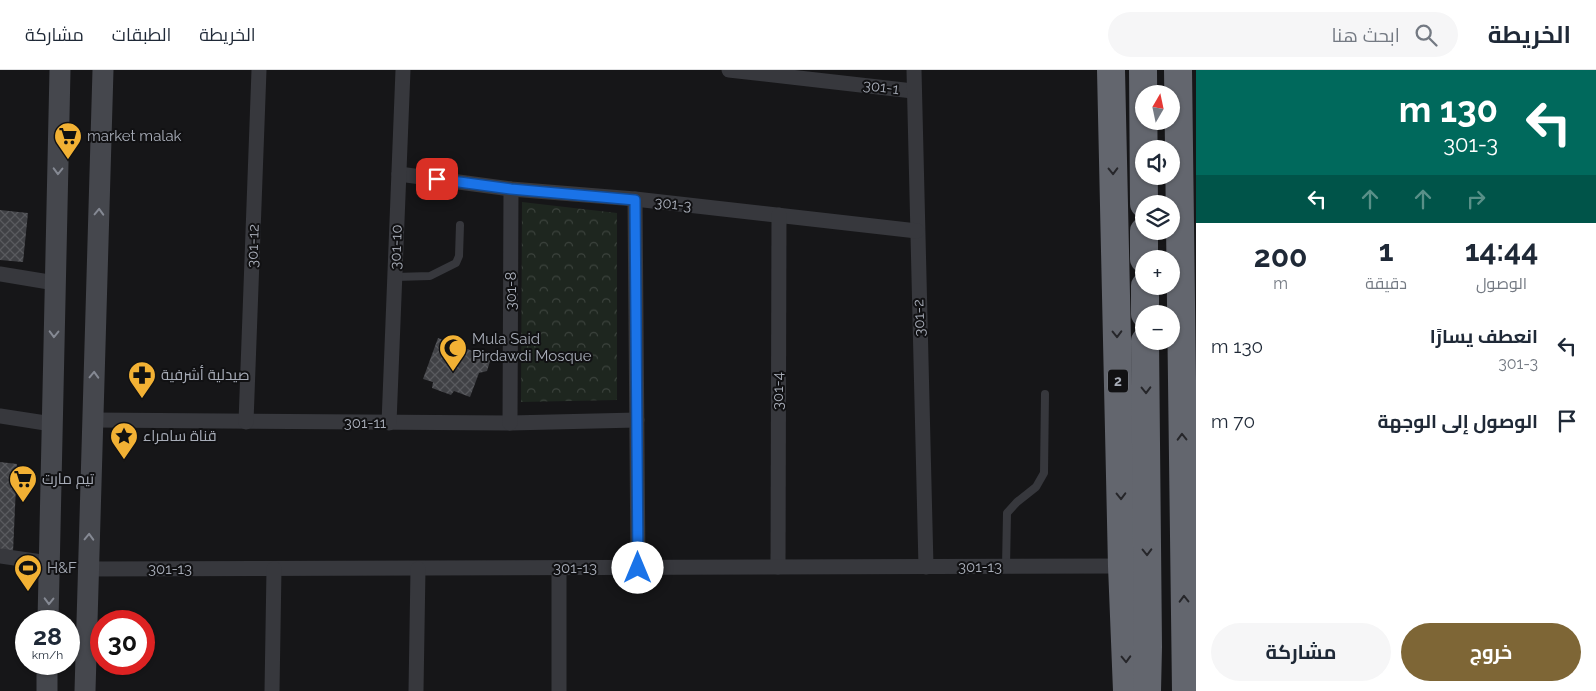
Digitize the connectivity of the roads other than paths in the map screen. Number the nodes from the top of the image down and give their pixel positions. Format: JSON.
{"nodes":[{"id":1,"x":60,"y":70,"type":"edge"},
{"id":2,"x":103,"y":70,"type":"edge"},
{"id":3,"x":259,"y":70,"type":"edge"},
{"id":4,"x":403,"y":70,"type":"edge"},
{"id":5,"x":729,"y":70,"type":"edge"},
{"id":6,"x":914,"y":70,"type":"edge"},
{"id":7,"x":1111,"y":70,"type":"edge"},
{"id":8,"x":1141,"y":70,"type":"edge"},
{"id":9,"x":1178,"y":70,"type":"edge"},
{"id":10,"x":1186,"y":70,"type":"edge"},
{"id":11,"x":1196,"y":78,"type":"edge"},
{"id":12,"x":913,"y":91,"type":"junction"},
{"id":13,"x":1112,"y":138,"type":"junction"},
{"id":14,"x":399,"y":174,"type":"junction"},
{"id":15,"x":511,"y":189,"type":"junction"},
{"id":16,"x":1144,"y":195,"type":"edge"},
{"id":17,"x":635,"y":200,"type":"junction"},
{"id":18,"x":779,"y":215,"type":"junction"},
{"id":19,"x":460,"y":225,"type":"dead end"},
{"id":20,"x":917,"y":231,"type":"junction"},
{"id":21,"x":0,"y":274,"type":"edge"},
{"id":22,"x":395,"y":277,"type":"junction"},
{"id":23,"x":56,"y":283,"type":"junction"},
{"id":24,"x":1145,"y":350,"type":"edge"},
{"id":25,"x":1045,"y":394,"type":"dead end"},
{"id":26,"x":0,"y":416,"type":"edge"},
{"id":27,"x":93,"y":420,"type":"junction"},
{"id":28,"x":637,"y":420,"type":"junction"},
{"id":29,"x":246,"y":422,"type":"junction"},
{"id":30,"x":389,"y":423,"type":"junction"},
{"id":31,"x":510,"y":423,"type":"junction"},
{"id":32,"x":52,"y":424,"type":"junction"},
{"id":33,"x":0,"y":556,"type":"edge"},
{"id":34,"x":50,"y":563,"type":"junction"},
{"id":35,"x":1122,"y":566,"type":"junction"},
{"id":36,"x":778,"y":567,"type":"junction"},
{"id":37,"x":926,"y":567,"type":"junction"},
{"id":38,"x":1006,"y":567,"type":"junction"},
{"id":39,"x":559,"y":568,"type":"junction"},
{"id":40,"x":638,"y":568,"type":"junction"},
{"id":41,"x":88,"y":569,"type":"junction"},
{"id":42,"x":274,"y":569,"type":"junction"},
{"id":43,"x":418,"y":569,"type":"junction"},
{"id":44,"x":48,"y":610,"type":"edge"},
{"id":45,"x":47,"y":675,"type":"edge"},
{"id":46,"x":47,"y":691,"type":"edge"},
{"id":47,"x":85,"y":691,"type":"edge"},
{"id":48,"x":272,"y":691,"type":"edge"},
{"id":49,"x":416,"y":691,"type":"edge"},
{"id":50,"x":559,"y":691,"type":"edge"},
{"id":51,"x":1127,"y":691,"type":"edge"},
{"id":52,"x":1147,"y":691,"type":"edge"},
{"id":53,"x":1186,"y":691,"type":"edge"}],
"edges":[{"from":1,"to":23,"type":"main road","one_way":true},
{"from":27,"to":2,"type":"main road","one_way":true},
{"from":3,"to":29,"type":"street","name":"301-12"},
{"from":4,"to":14,"type":"street","name":"301-10"},
{"from":5,"to":12,"type":"street","name":"301-1"},
{"from":6,"to":12,"type":"street","name":"301-2"},
{"from":7,"to":13,"type":"highway","number":"2"},
{"from":8,"to":13,"type":"highway"},
{"from":8,"to":16,"type":"highway"},
{"from":53,"to":9,"type":"highway","one_way":true},
{"from":10,"to":11,"type":"highway"},
{"from":12,"to":20,"type":"street","name":"301-2"},
{"from":13,"to":35,"type":"highway","number":"2","one_way":true},
{"from":14,"to":15,"type":"street","name":"301-3"},
{"from":14,"to":22,"type":"street","name":"301-10"},
{"from":15,"to":17,"type":"street","name":"301-3"},
{"from":15,"to":31,"type":"street","name":"301-8"},
{"from":17,"to":18,"type":"street","name":"301-3"},
{"from":17,"to":28,"type":"street"},
{"from":18,"to":20,"type":"street","name":"301-3"},
{"from":18,"to":36,"type":"street","name":"301-4"},
{"from":19,"to":22,"type":"lane"},
{"from":20,"to":37,"type":"street","name":"301-2"},
{"from":21,"to":23,"type":"street"},
{"from":22,"to":30,"type":"street","name":"301-10"},
{"from":23,"to":32,"type":"main road","one_way":true},
{"from":24,"to":52,"type":"highway","one_way":true},
{"from":25,"to":38,"type":"lane"},
{"from":26,"to":32,"type":"street"},
{"from":27,"to":29,"type":"street","name":"301-11"},
{"from":41,"to":27,"type":"main road","one_way":true},
{"from":28,"to":31,"type":"street","name":"301-11"},
{"from":28,"to":40,"type":"street"},
{"from":29,"to":30,"type":"street","name":"301-11"},
{"from":30,"to":31,"type":"street","name":"301-11"},
{"from":32,"to":34,"type":"main road"},
{"from":33,"to":34,"type":"street"},
{"from":34,"to":44,"type":"main road","one_way":true},
{"from":35,"to":38,"type":"street","name":"301-13"},
{"from":35,"to":51,"type":"highway","number":"2","one_way":true},
{"from":36,"to":37,"type":"street","name":"301-13"},
{"from":36,"to":40,"type":"street","name":"301-13"},
{"from":37,"to":38,"type":"street","name":"301-13"},
{"from":39,"to":40,"type":"street","name":"301-13"},
{"from":39,"to":43,"type":"street","name":"301-13"},
{"from":39,"to":50,"type":"street"},
{"from":41,"to":42,"type":"street","name":"301-13"},
{"from":41,"to":47,"type":"main road"},
{"from":42,"to":43,"type":"street","name":"301-13"},
{"from":42,"to":48,"type":"street"},
{"from":43,"to":49,"type":"street"},
{"from":45,"to":46,"type":"main road"}]}
